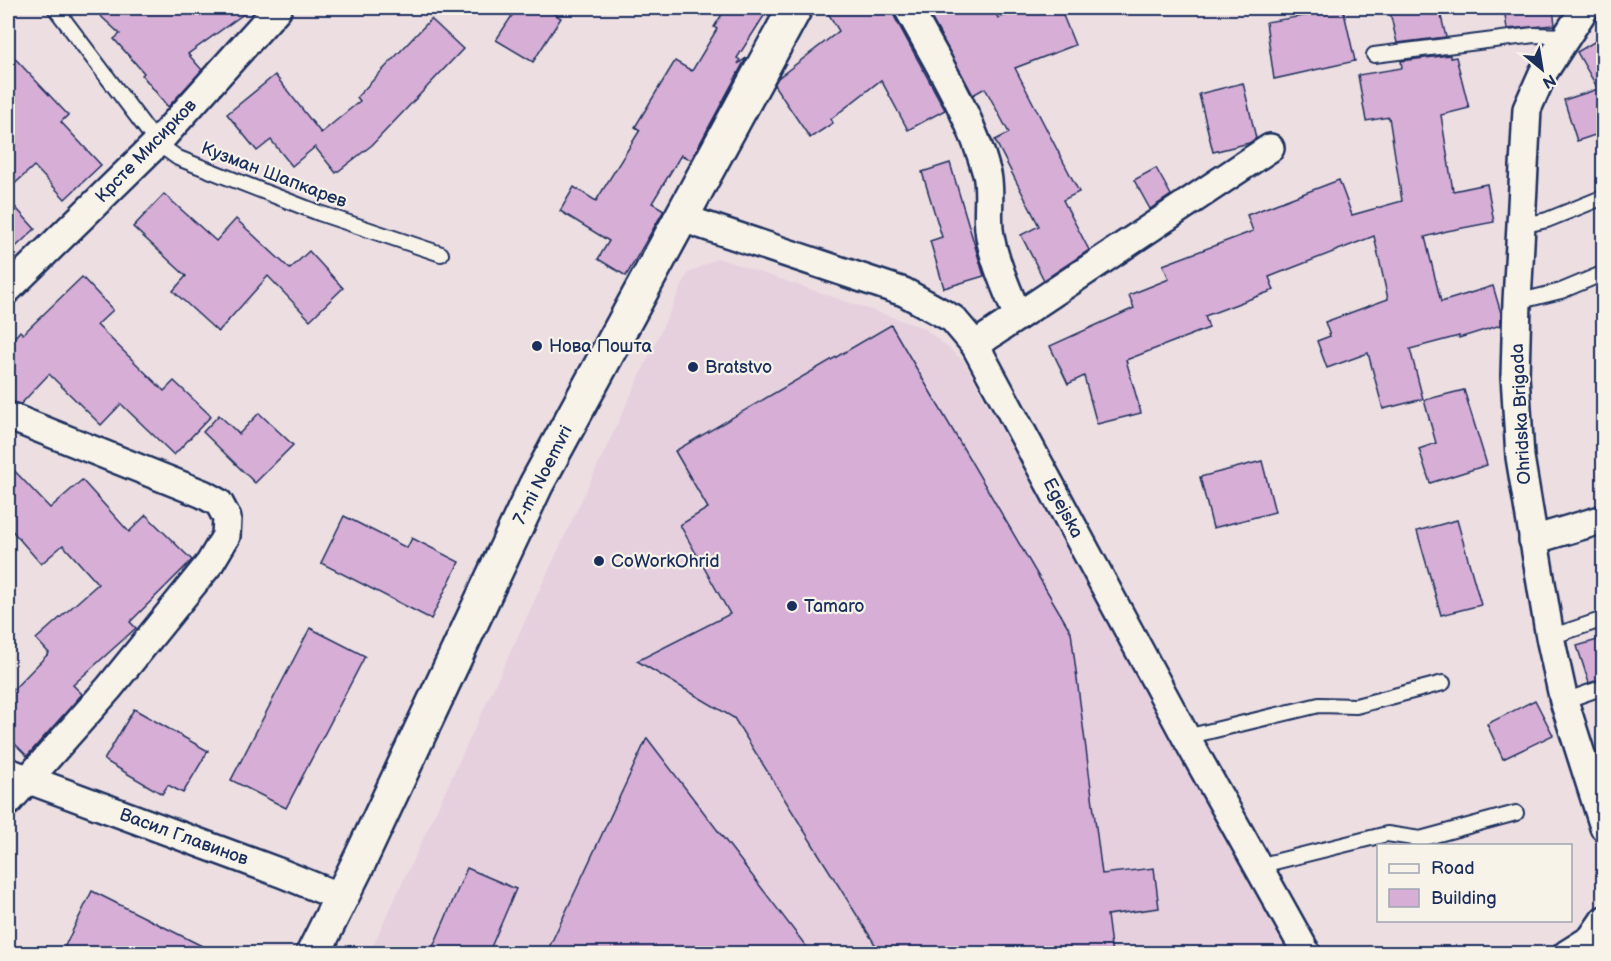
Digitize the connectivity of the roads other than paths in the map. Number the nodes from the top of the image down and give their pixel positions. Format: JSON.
{"nodes":[{"id":1,"x":55,"y":8,"type":"edge"},
{"id":2,"x":278,"y":8,"type":"edge"},
{"id":3,"x":795,"y":8,"type":"edge"},
{"id":4,"x":908,"y":8,"type":"edge"},
{"id":5,"x":1585,"y":8,"type":"edge"},
{"id":6,"x":1566,"y":36,"type":"junction"},
{"id":7,"x":1374,"y":55,"type":"dead end"},
{"id":8,"x":157,"y":143,"type":"junction"},
{"id":9,"x":1270,"y":148,"type":"dead end"},
{"id":10,"x":1604,"y":197,"type":"edge"},
{"id":11,"x":682,"y":218,"type":"junction"},
{"id":12,"x":1521,"y":226,"type":"junction"},
{"id":13,"x":441,"y":254,"type":"dead end"},
{"id":14,"x":1604,"y":273,"type":"edge"},
{"id":15,"x":8,"y":289,"type":"edge"},
{"id":16,"x":1516,"y":302,"type":"junction"},
{"id":17,"x":1018,"y":316,"type":"junction"},
{"id":18,"x":975,"y":345,"type":"junction"},
{"id":19,"x":8,"y":416,"type":"edge"},
{"id":20,"x":1604,"y":519,"type":"edge"},
{"id":21,"x":1533,"y":540,"type":"junction"},
{"id":22,"x":1604,"y":619,"type":"edge"},
{"id":23,"x":1550,"y":637,"type":"junction"},
{"id":24,"x":1443,"y":683,"type":"dead end"},
{"id":25,"x":1604,"y":687,"type":"edge"},
{"id":26,"x":1564,"y":701,"type":"junction"},
{"id":27,"x":1186,"y":737,"type":"junction"},
{"id":28,"x":17,"y":776,"type":"edge"},
{"id":29,"x":8,"y":801,"type":"edge"},
{"id":30,"x":1516,"y":813,"type":"dead end"},
{"id":31,"x":1604,"y":827,"type":"edge"},
{"id":32,"x":1258,"y":866,"type":"junction"},
{"id":33,"x":340,"y":897,"type":"junction"},
{"id":34,"x":1604,"y":920,"type":"edge"},
{"id":35,"x":314,"y":954,"type":"edge"},
{"id":36,"x":1307,"y":954,"type":"edge"},
{"id":37,"x":1567,"y":954,"type":"edge"}],
"edges":[{"from":1,"to":8,"type":"lane","name":"Кузман Шапкарев"},
{"from":2,"to":8,"type":"street","name":"Крсте Мисирков"},
{"from":3,"to":11,"type":"street","name":"7-mi Noemvri"},
{"from":4,"to":17,"type":"street"},
{"from":5,"to":6,"type":"street","name":"Ohridska Brigada"},
{"from":6,"to":7,"type":"lane"},
{"from":6,"to":12,"type":"street","name":"Ohridska Brigada"},
{"from":8,"to":13,"type":"lane","name":"Кузман Шапкарев"},
{"from":8,"to":15,"type":"street","name":"Крсте Мисирков"},
{"from":9,"to":17,"type":"street"},
{"from":10,"to":12,"type":"lane"},
{"from":11,"to":18,"type":"street","name":"Egejska"},
{"from":11,"to":33,"type":"street","name":"7-mi Noemvri"},
{"from":12,"to":16,"type":"street","name":"Ohridska Brigada"},
{"from":14,"to":16,"type":"lane"},
{"from":16,"to":21,"type":"street","name":"Ohridska Brigada"},
{"from":17,"to":18,"type":"street"},
{"from":18,"to":27,"type":"street","name":"Egejska"},
{"from":19,"to":28,"type":"street"},
{"from":20,"to":21,"type":"street"},
{"from":21,"to":23,"type":"street","name":"Ohridska Brigada"},
{"from":22,"to":23,"type":"lane"},
{"from":23,"to":26,"type":"street","name":"Ohridska Brigada"},
{"from":24,"to":27,"type":"lane"},
{"from":25,"to":26,"type":"lane"},
{"from":26,"to":31,"type":"street","name":"Ohridska Brigada"},
{"from":27,"to":32,"type":"street","name":"Egejska"},
{"from":28,"to":29,"type":"street"},
{"from":28,"to":33,"type":"street","name":"Васил Главинов"},
{"from":30,"to":32,"type":"lane"},
{"from":32,"to":36,"type":"street","name":"Egejska"},
{"from":33,"to":35,"type":"street","name":"7-mi Noemvri"},
{"from":34,"to":37,"type":"street"}]}
